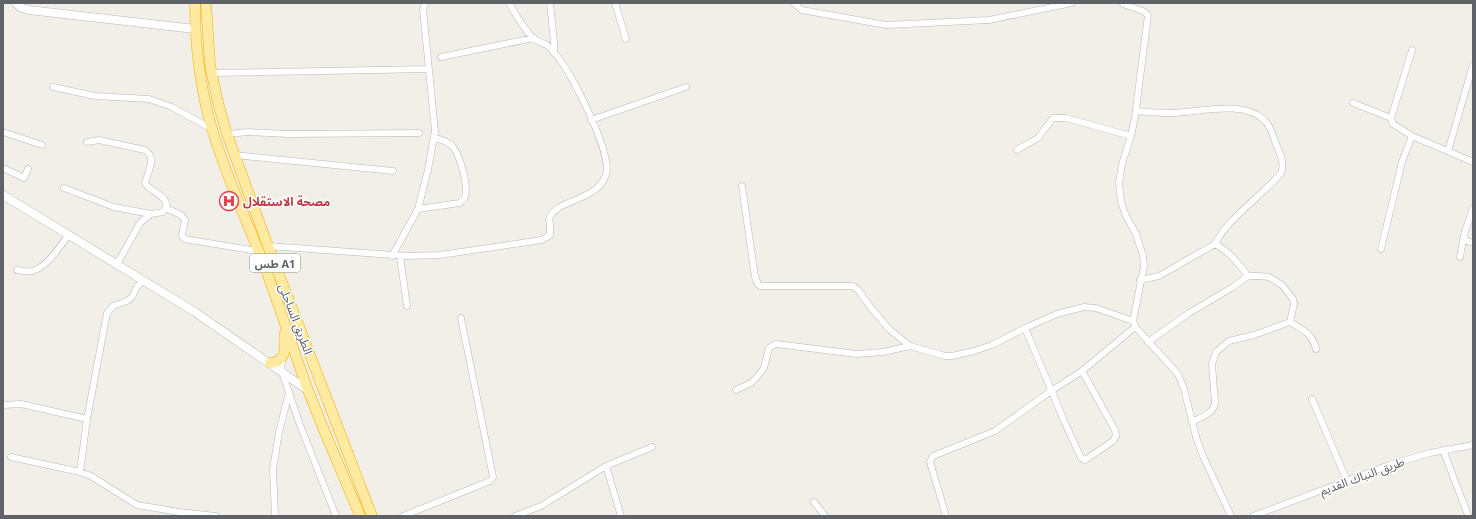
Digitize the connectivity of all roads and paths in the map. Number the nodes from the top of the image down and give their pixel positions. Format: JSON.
{"nodes":[{"id":1,"x":16,"y":3,"type":"edge"},
{"id":2,"x":195,"y":3,"type":"edge"},
{"id":3,"x":206,"y":3,"type":"edge"},
{"id":4,"x":426,"y":3,"type":"edge"},
{"id":5,"x":509,"y":3,"type":"edge"},
{"id":6,"x":550,"y":3,"type":"edge"},
{"id":7,"x":615,"y":3,"type":"edge"},
{"id":8,"x":794,"y":3,"type":"edge"},
{"id":9,"x":1072,"y":3,"type":"edge"},
{"id":10,"x":1121,"y":3,"type":"edge"},
{"id":11,"x":1050,"y":5,"type":"edge"},
{"id":12,"x":195,"y":28,"type":"junction"},
{"id":13,"x":534,"y":38,"type":"junction"},
{"id":14,"x":626,"y":39,"type":"dead end"},
{"id":15,"x":1412,"y":50,"type":"dead end"},
{"id":16,"x":554,"y":53,"type":"junction"},
{"id":17,"x":442,"y":57,"type":"dead end"},
{"id":18,"x":1473,"y":65,"type":"edge"},
{"id":19,"x":429,"y":69,"type":"junction"},
{"id":20,"x":212,"y":73,"type":"junction"},
{"id":21,"x":53,"y":87,"type":"dead end"},
{"id":22,"x":686,"y":87,"type":"dead end"},
{"id":23,"x":1353,"y":103,"type":"dead end"},
{"id":24,"x":1136,"y":111,"type":"junction"},
{"id":25,"x":1391,"y":118,"type":"junction"},
{"id":26,"x":591,"y":120,"type":"junction"},
{"id":27,"x":212,"y":129,"type":"junction"},
{"id":28,"x":3,"y":132,"type":"edge"},
{"id":29,"x":227,"y":134,"type":"junction"},
{"id":30,"x":418,"y":134,"type":"dead end"},
{"id":31,"x":1131,"y":136,"type":"junction"},
{"id":32,"x":1412,"y":136,"type":"junction"},
{"id":33,"x":434,"y":137,"type":"junction"},
{"id":34,"x":87,"y":142,"type":"dead end"},
{"id":35,"x":42,"y":145,"type":"dead end"},
{"id":36,"x":1017,"y":150,"type":"dead end"},
{"id":37,"x":1448,"y":151,"type":"junction"},
{"id":38,"x":233,"y":155,"type":"junction"},
{"id":39,"x":1473,"y":162,"type":"edge"},
{"id":40,"x":3,"y":168,"type":"edge"},
{"id":41,"x":28,"y":169,"type":"dead end"},
{"id":42,"x":393,"y":171,"type":"dead end"},
{"id":43,"x":742,"y":186,"type":"dead end"},
{"id":44,"x":64,"y":188,"type":"dead end"},
{"id":45,"x":3,"y":195,"type":"edge"},
{"id":46,"x":166,"y":208,"type":"junction"},
{"id":47,"x":1473,"y":208,"type":"edge"},
{"id":48,"x":418,"y":209,"type":"junction"},
{"id":49,"x":150,"y":214,"type":"junction"},
{"id":50,"x":68,"y":235,"type":"junction"},
{"id":51,"x":1464,"y":240,"type":"junction"},
{"id":52,"x":1473,"y":243,"type":"edge"},
{"id":53,"x":1216,"y":244,"type":"junction"},
{"id":54,"x":268,"y":246,"type":"junction"},
{"id":55,"x":1381,"y":249,"type":"dead end"},
{"id":56,"x":258,"y":251,"type":"junction"},
{"id":57,"x":392,"y":256,"type":"junction"},
{"id":58,"x":400,"y":256,"type":"junction"},
{"id":59,"x":1460,"y":257,"type":"dead end"},
{"id":60,"x":117,"y":264,"type":"junction"},
{"id":61,"x":17,"y":270,"type":"dead end"},
{"id":62,"x":1248,"y":276,"type":"junction"},
{"id":63,"x":143,"y":280,"type":"junction"},
{"id":64,"x":1140,"y":280,"type":"junction"},
{"id":65,"x":407,"y":306,"type":"dead end"},
{"id":66,"x":461,"y":318,"type":"dead end"},
{"id":67,"x":1133,"y":321,"type":"junction"},
{"id":68,"x":1290,"y":322,"type":"junction"},
{"id":69,"x":286,"y":327,"type":"junction"},
{"id":70,"x":1135,"y":327,"type":"junction"},
{"id":71,"x":1025,"y":328,"type":"junction"},
{"id":72,"x":1148,"y":342,"type":"junction"},
{"id":73,"x":910,"y":346,"type":"junction"},
{"id":74,"x":1316,"y":349,"type":"dead end"},
{"id":75,"x":283,"y":358,"type":"junction"},
{"id":76,"x":270,"y":363,"type":"junction"},
{"id":77,"x":282,"y":372,"type":"junction"},
{"id":78,"x":1082,"y":372,"type":"junction"},
{"id":79,"x":736,"y":390,"type":"dead end"},
{"id":80,"x":309,"y":391,"type":"junction"},
{"id":81,"x":1051,"y":391,"type":"junction"},
{"id":82,"x":289,"y":393,"type":"junction"},
{"id":83,"x":1312,"y":399,"type":"dead end"},
{"id":84,"x":3,"y":405,"type":"edge"},
{"id":85,"x":87,"y":419,"type":"junction"},
{"id":86,"x":1192,"y":422,"type":"junction"},
{"id":87,"x":1473,"y":445,"type":"edge"},
{"id":88,"x":652,"y":447,"type":"dead end"},
{"id":89,"x":1443,"y":450,"type":"junction"},
{"id":90,"x":11,"y":456,"type":"dead end"},
{"id":91,"x":606,"y":466,"type":"junction"},
{"id":92,"x":80,"y":472,"type":"junction"},
{"id":93,"x":1347,"y":481,"type":"junction"},
{"id":94,"x":814,"y":502,"type":"dead end"},
{"id":95,"x":1468,"y":515,"type":"edge"},
{"id":96,"x":216,"y":516,"type":"edge"},
{"id":97,"x":275,"y":516,"type":"edge"},
{"id":98,"x":336,"y":516,"type":"edge"},
{"id":99,"x":360,"y":516,"type":"edge"},
{"id":100,"x":372,"y":516,"type":"edge"},
{"id":101,"x":404,"y":516,"type":"edge"},
{"id":102,"x":515,"y":516,"type":"edge"},
{"id":103,"x":621,"y":516,"type":"edge"},
{"id":104,"x":825,"y":516,"type":"edge"},
{"id":105,"x":946,"y":516,"type":"edge"},
{"id":106,"x":1231,"y":516,"type":"edge"},
{"id":107,"x":1253,"y":516,"type":"edge"}],
"edges":[{"from":1,"to":12,"type":"street"},
{"from":2,"to":12,"type":"highway","name":"الطريق الساحلى","number":"طس A1"},
{"from":3,"to":20,"type":"highway","name":"الطريق الساحلى","number":"طس A1"},
{"from":4,"to":19,"type":"street"},
{"from":5,"to":13,"type":"street"},
{"from":6,"to":16,"type":"street"},
{"from":7,"to":14,"type":"street"},
{"from":8,"to":11,"type":"street"},
{"from":9,"to":11,"type":"street"},
{"from":10,"to":24,"type":"street"},
{"from":12,"to":27,"type":"highway","name":"الطريق الساحلى","number":"طس A1"},
{"from":13,"to":16,"type":"street"},
{"from":13,"to":17,"type":"street"},
{"from":15,"to":25,"type":"street"},
{"from":16,"to":26,"type":"street"},
{"from":18,"to":37,"type":"street"},
{"from":19,"to":20,"type":"street"},
{"from":19,"to":33,"type":"street"},
{"from":20,"to":29,"type":"highway","name":"الطريق الساحلى","number":"طس A1"},
{"from":21,"to":27,"type":"street"},
{"from":22,"to":26,"type":"street"},
{"from":23,"to":25,"type":"street"},
{"from":24,"to":31,"type":"street"},
{"from":24,"to":53,"type":"street"},
{"from":25,"to":32,"type":"street"},
{"from":26,"to":58,"type":"street"},
{"from":27,"to":56,"type":"highway","name":"الطريق الساحلى","number":"طس A1"},
{"from":28,"to":35,"type":"street"},
{"from":29,"to":30,"type":"street"},
{"from":29,"to":38,"type":"highway","name":"الطريق الساحلى","number":"طس A1"},
{"from":31,"to":36,"type":"street"},
{"from":31,"to":64,"type":"street"},
{"from":32,"to":37,"type":"street"},
{"from":32,"to":55,"type":"street"},
{"from":33,"to":48,"type":"street"},
{"from":33,"to":48,"type":"street"},
{"from":34,"to":46,"type":"street"},
{"from":37,"to":39,"type":"street"},
{"from":38,"to":42,"type":"street"},
{"from":38,"to":54,"type":"highway","name":"الطريق الساحلى","number":"طس A1"},
{"from":40,"to":41,"type":"street"},
{"from":43,"to":73,"type":"street"},
{"from":44,"to":49,"type":"street"},
{"from":45,"to":50,"type":"street"},
{"from":46,"to":49,"type":"street"},
{"from":46,"to":56,"type":"street"},
{"from":47,"to":51,"type":"street"},
{"from":48,"to":57,"type":"street"},
{"from":49,"to":60,"type":"street"},
{"from":50,"to":60,"type":"street"},
{"from":50,"to":61,"type":"street"},
{"from":51,"to":52,"type":"street"},
{"from":51,"to":59,"type":"street"},
{"from":53,"to":62,"type":"street"},
{"from":53,"to":64,"type":"street"},
{"from":54,"to":57,"type":"street"},
{"from":54,"to":100,"type":"highway","name":"الطريق الساحلى","number":"طس A1"},
{"from":56,"to":69,"type":"highway","name":"الطريق الساحلى","number":"طس A1"},
{"from":57,"to":58,"type":"street"},
{"from":58,"to":65,"type":"street"},
{"from":60,"to":63,"type":"street"},
{"from":62,"to":68,"type":"street"},
{"from":62,"to":72,"type":"street"},
{"from":63,"to":76,"type":"street"},
{"from":63,"to":85,"type":"street"},
{"from":64,"to":67,"type":"street"},
{"from":66,"to":101,"type":"street"},
{"from":67,"to":70,"type":"street"},
{"from":67,"to":71,"type":"street"},
{"from":68,"to":74,"type":"street"},
{"from":68,"to":86,"type":"street"},
{"from":69,"to":75,"type":"highway"},
{"from":69,"to":80,"type":"highway","name":"الطريق الساحلى","number":"طس A1"},
{"from":70,"to":72,"type":"street"},
{"from":70,"to":78,"type":"street"},
{"from":71,"to":73,"type":"street"},
{"from":71,"to":81,"type":"street"},
{"from":72,"to":86,"type":"street"},
{"from":73,"to":79,"type":"street"},
{"from":75,"to":76,"type":"highway"},
{"from":75,"to":77,"type":"street"},
{"from":76,"to":77,"type":"street"},
{"from":77,"to":80,"type":"street"},
{"from":77,"to":82,"type":"street"},
{"from":78,"to":81,"type":"street"},
{"from":78,"to":81,"type":"street"},
{"from":80,"to":99,"type":"highway","name":"الطريق الساحلى","number":"طس A1"},
{"from":81,"to":105,"type":"street"},
{"from":82,"to":97,"type":"street"},
{"from":82,"to":98,"type":"street"},
{"from":83,"to":93,"type":"street"},
{"from":84,"to":85,"type":"street"},
{"from":85,"to":92,"type":"street"},
{"from":86,"to":106,"type":"street"},
{"from":87,"to":89,"type":"street","name":"طريق النباك القديم"},
{"from":88,"to":91,"type":"street"},
{"from":89,"to":93,"type":"street","name":"طريق النباك القديم"},
{"from":89,"to":95,"type":"street"},
{"from":90,"to":92,"type":"street"},
{"from":91,"to":102,"type":"street"},
{"from":91,"to":103,"type":"street"},
{"from":92,"to":96,"type":"street"},
{"from":93,"to":107,"type":"street","name":"طريق النباك القديم"},
{"from":94,"to":104,"type":"street"}]}
